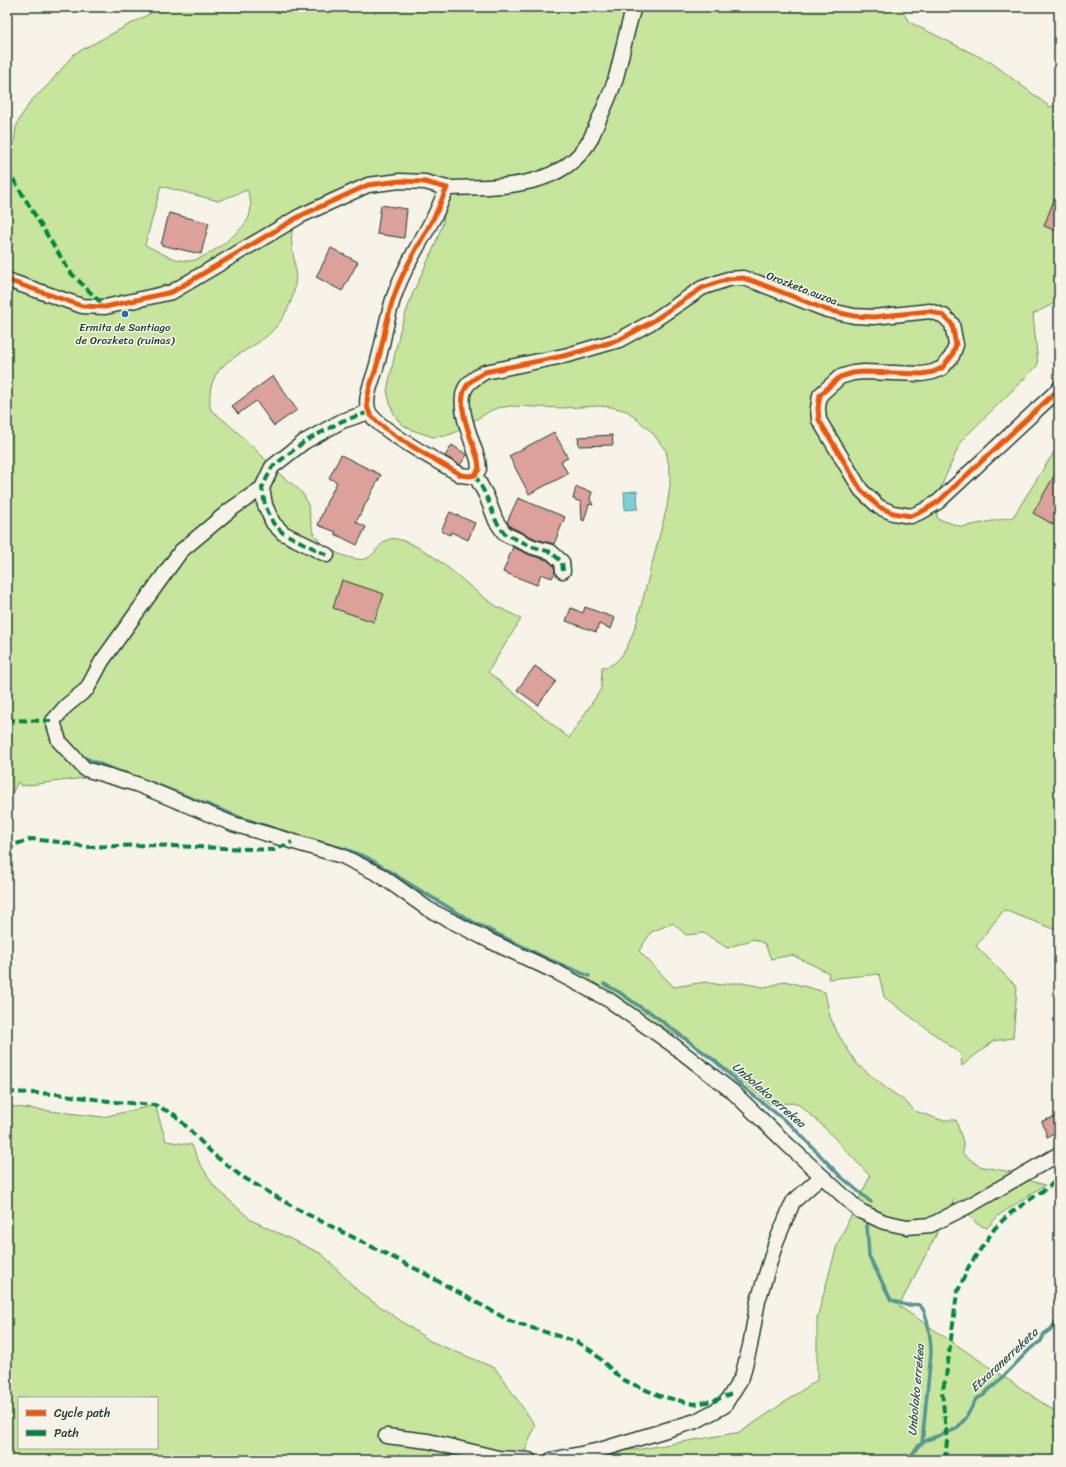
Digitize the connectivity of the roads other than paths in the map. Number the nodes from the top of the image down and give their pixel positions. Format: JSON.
{"nodes":[{"id":1,"x":634,"y":7,"type":"edge"},
{"id":2,"x":447,"y":188,"type":"junction"},
{"id":3,"x":7,"y":280,"type":"edge"},
{"id":4,"x":1059,"y":389,"type":"edge"},
{"id":5,"x":369,"y":412,"type":"junction"},
{"id":6,"x":475,"y":475,"type":"junction"},
{"id":7,"x":262,"y":488,"type":"junction"},
{"id":8,"x":327,"y":555,"type":"dead end"},
{"id":9,"x":564,"y":571,"type":"dead end"},
{"id":10,"x":1059,"y":1154,"type":"edge"},
{"id":11,"x":822,"y":1176,"type":"junction"},
{"id":12,"x":386,"y":1436,"type":"dead end"},
{"id":13,"x":529,"y":1460,"type":"edge"},
{"id":14,"x":551,"y":1460,"type":"edge"}],
"edges":[{"from":1,"to":2,"type":"street"},
{"from":2,"to":3,"type":"street"},
{"from":2,"to":5,"type":"street"},
{"from":4,"to":6,"type":"street","name":"Orozketa auzoa"},
{"from":5,"to":6,"type":"street"},
{"from":5,"to":7,"type":"street"},
{"from":6,"to":9,"type":"street"},
{"from":7,"to":8,"type":"street"},
{"from":7,"to":11,"type":"street"},
{"from":10,"to":11,"type":"street"},
{"from":11,"to":14,"type":"street"},
{"from":12,"to":13,"type":"street"}]}
